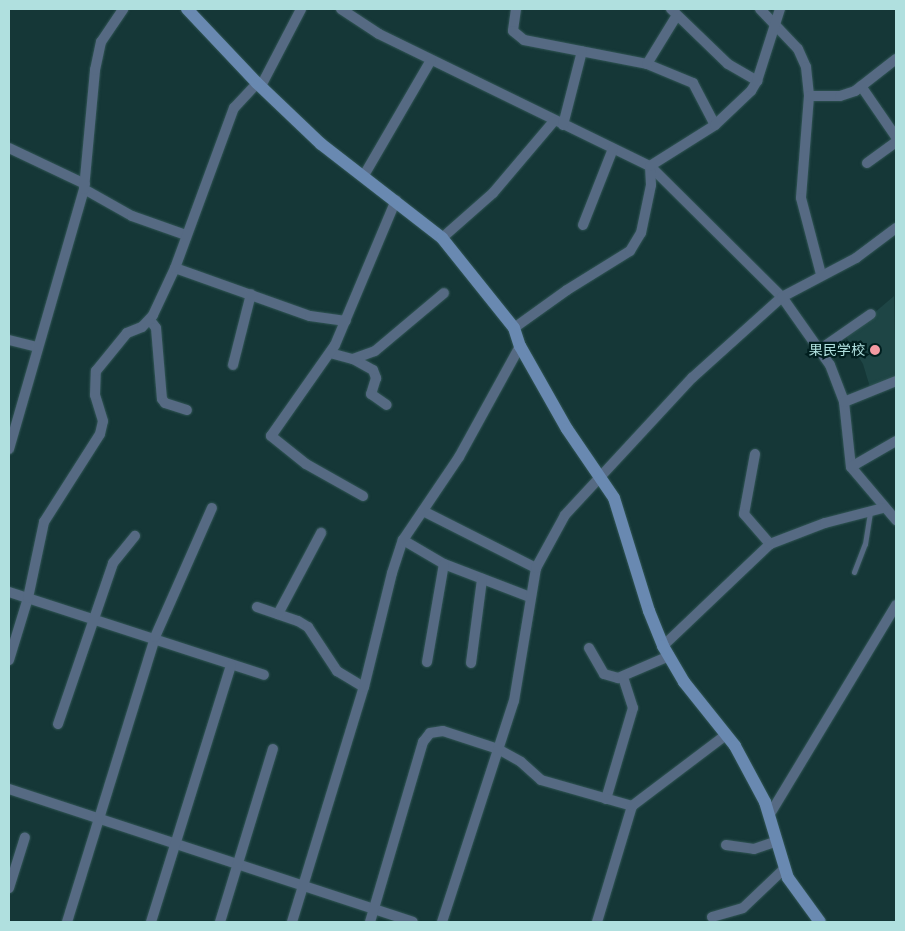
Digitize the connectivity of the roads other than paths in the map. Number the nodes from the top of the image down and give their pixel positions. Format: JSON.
{"nodes":[{"id":1,"x":123,"y":9,"type":"edge"},
{"id":2,"x":187,"y":9,"type":"edge"},
{"id":3,"x":301,"y":9,"type":"edge"},
{"id":4,"x":341,"y":9,"type":"edge"},
{"id":5,"x":516,"y":9,"type":"edge"},
{"id":6,"x":760,"y":9,"type":"edge"},
{"id":7,"x":780,"y":9,"type":"edge"},
{"id":8,"x":674,"y":12,"type":"edge"},
{"id":9,"x":775,"y":22,"type":"junction"},
{"id":10,"x":582,"y":50,"type":"junction"},
{"id":11,"x":896,"y":58,"type":"edge"},
{"id":12,"x":431,"y":60,"type":"junction"},
{"id":13,"x":647,"y":64,"type":"junction"},
{"id":14,"x":757,"y":81,"type":"junction"},
{"id":15,"x":259,"y":85,"type":"junction"},
{"id":16,"x":861,"y":86,"type":"junction"},
{"id":17,"x":809,"y":96,"type":"junction"},
{"id":18,"x":558,"y":123,"type":"junction"},
{"id":19,"x":715,"y":125,"type":"junction"},
{"id":20,"x":896,"y":137,"type":"edge"},
{"id":21,"x":896,"y":142,"type":"edge"},
{"id":22,"x":9,"y":148,"type":"edge"},
{"id":23,"x":613,"y":149,"type":"junction"},
{"id":24,"x":868,"y":163,"type":"dead end"},
{"id":25,"x":650,"y":166,"type":"junction"},
{"id":26,"x":363,"y":177,"type":"junction"},
{"id":27,"x":84,"y":186,"type":"junction"},
{"id":28,"x":396,"y":200,"type":"junction"},
{"id":29,"x":583,"y":225,"type":"dead end"},
{"id":30,"x":896,"y":228,"type":"edge"},
{"id":31,"x":186,"y":235,"type":"junction"},
{"id":32,"x":442,"y":238,"type":"junction"},
{"id":33,"x":176,"y":268,"type":"junction"},
{"id":34,"x":821,"y":274,"type":"junction"},
{"id":35,"x":250,"y":294,"type":"junction"},
{"id":36,"x":444,"y":294,"type":"dead end"},
{"id":37,"x":782,"y":297,"type":"junction"},
{"id":38,"x":871,"y":314,"type":"dead end"},
{"id":39,"x":150,"y":320,"type":"junction"},
{"id":40,"x":346,"y":321,"type":"junction"},
{"id":41,"x":514,"y":328,"type":"junction"},
{"id":42,"x":9,"y":340,"type":"edge"},
{"id":43,"x":520,"y":346,"type":"junction"},
{"id":44,"x":37,"y":347,"type":"junction"},
{"id":45,"x":819,"y":350,"type":"junction"},
{"id":46,"x":330,"y":353,"type":"junction"},
{"id":47,"x":353,"y":359,"type":"junction"},
{"id":48,"x":233,"y":365,"type":"dead end"},
{"id":49,"x":896,"y":381,"type":"edge"},
{"id":50,"x":844,"y":402,"type":"junction"},
{"id":51,"x":387,"y":405,"type":"dead end"},
{"id":52,"x":186,"y":410,"type":"dead end"},
{"id":53,"x":896,"y":441,"type":"edge"},
{"id":54,"x":9,"y":449,"type":"edge"},
{"id":55,"x":755,"y":454,"type":"dead end"},
{"id":56,"x":851,"y":466,"type":"junction"},
{"id":57,"x":599,"y":475,"type":"junction"},
{"id":58,"x":363,"y":496,"type":"dead end"},
{"id":59,"x":212,"y":508,"type":"dead end"},
{"id":60,"x":883,"y":508,"type":"junction"},
{"id":61,"x":423,"y":511,"type":"junction"},
{"id":62,"x":870,"y":511,"type":"junction"},
{"id":63,"x":896,"y":520,"type":"edge"},
{"id":64,"x":321,"y":533,"type":"dead end"},
{"id":65,"x":135,"y":536,"type":"dead end"},
{"id":66,"x":403,"y":540,"type":"junction"},
{"id":67,"x":770,"y":544,"type":"junction"},
{"id":68,"x":444,"y":564,"type":"junction"},
{"id":69,"x":536,"y":568,"type":"junction"},
{"id":70,"x":854,"y":572,"type":"dead end"},
{"id":71,"x":482,"y":579,"type":"junction"},
{"id":72,"x":9,"y":592,"type":"edge"},
{"id":73,"x":530,"y":597,"type":"junction"},
{"id":74,"x":28,"y":598,"type":"junction"},
{"id":75,"x":896,"y":605,"type":"edge"},
{"id":76,"x":257,"y":607,"type":"dead end"},
{"id":77,"x":278,"y":614,"type":"junction"},
{"id":78,"x":93,"y":619,"type":"junction"},
{"id":79,"x":154,"y":637,"type":"junction"},
{"id":80,"x":589,"y":648,"type":"dead end"},
{"id":81,"x":666,"y":651,"type":"junction"},
{"id":82,"x":9,"y":660,"type":"edge"},
{"id":83,"x":427,"y":662,"type":"dead end"},
{"id":84,"x":471,"y":663,"type":"dead end"},
{"id":85,"x":231,"y":665,"type":"junction"},
{"id":86,"x":264,"y":675,"type":"dead end"},
{"id":87,"x":624,"y":677,"type":"junction"},
{"id":88,"x":364,"y":687,"type":"junction"},
{"id":89,"x":58,"y":724,"type":"dead end"},
{"id":90,"x":726,"y":735,"type":"junction"},
{"id":91,"x":273,"y":749,"type":"dead end"},
{"id":92,"x":498,"y":749,"type":"junction"},
{"id":93,"x":9,"y":789,"type":"edge"},
{"id":94,"x":606,"y":799,"type":"junction"},
{"id":95,"x":632,"y":806,"type":"junction"},
{"id":96,"x":770,"y":814,"type":"junction"},
{"id":97,"x":100,"y":819,"type":"junction"},
{"id":98,"x":25,"y":837,"type":"dead end"},
{"id":99,"x":778,"y":841,"type":"junction"},
{"id":100,"x":176,"y":844,"type":"junction"},
{"id":101,"x":726,"y":845,"type":"dead end"},
{"id":102,"x":238,"y":864,"type":"junction"},
{"id":103,"x":786,"y":868,"type":"junction"},
{"id":104,"x":303,"y":886,"type":"junction"},
{"id":105,"x":9,"y":888,"type":"edge"},
{"id":106,"x":374,"y":910,"type":"junction"},
{"id":107,"x":712,"y":917,"type":"dead end"},
{"id":108,"x":67,"y":922,"type":"edge"},
{"id":109,"x":151,"y":922,"type":"edge"},
{"id":110,"x":220,"y":922,"type":"edge"},
{"id":111,"x":292,"y":922,"type":"edge"},
{"id":112,"x":370,"y":922,"type":"edge"},
{"id":113,"x":413,"y":922,"type":"edge"},
{"id":114,"x":442,"y":922,"type":"edge"},
{"id":115,"x":597,"y":922,"type":"edge"},
{"id":116,"x":820,"y":922,"type":"edge"}],
"edges":[{"from":1,"to":27,"type":"street"},
{"from":2,"to":15,"type":"street"},
{"from":3,"to":15,"type":"street"},
{"from":4,"to":12,"type":"street"},
{"from":5,"to":10,"type":"street"},
{"from":6,"to":9,"type":"street"},
{"from":7,"to":9,"type":"street"},
{"from":8,"to":13,"type":"street"},
{"from":8,"to":14,"type":"street"},
{"from":9,"to":14,"type":"street"},
{"from":9,"to":17,"type":"street"},
{"from":10,"to":13,"type":"street"},
{"from":10,"to":18,"type":"street"},
{"from":11,"to":16,"type":"street"},
{"from":12,"to":18,"type":"street"},
{"from":12,"to":26,"type":"street"},
{"from":13,"to":19,"type":"street"},
{"from":14,"to":19,"type":"street"},
{"from":15,"to":26,"type":"street"},
{"from":15,"to":31,"type":"street"},
{"from":16,"to":17,"type":"street"},
{"from":16,"to":20,"type":"street"},
{"from":17,"to":34,"type":"street"},
{"from":18,"to":23,"type":"street"},
{"from":18,"to":32,"type":"street"},
{"from":19,"to":25,"type":"street"},
{"from":21,"to":24,"type":"street"},
{"from":22,"to":27,"type":"street"},
{"from":23,"to":25,"type":"street"},
{"from":23,"to":29,"type":"street"},
{"from":25,"to":37,"type":"street"},
{"from":25,"to":41,"type":"street"},
{"from":26,"to":28,"type":"street"},
{"from":27,"to":31,"type":"street"},
{"from":27,"to":44,"type":"street"},
{"from":28,"to":32,"type":"street"},
{"from":28,"to":40,"type":"street"},
{"from":30,"to":34,"type":"street"},
{"from":31,"to":33,"type":"street"},
{"from":32,"to":41,"type":"street"},
{"from":33,"to":35,"type":"street"},
{"from":33,"to":39,"type":"street"},
{"from":34,"to":37,"type":"street"},
{"from":35,"to":40,"type":"street"},
{"from":35,"to":48,"type":"street"},
{"from":36,"to":47,"type":"street"},
{"from":37,"to":45,"type":"street"},
{"from":37,"to":57,"type":"street"},
{"from":38,"to":45,"type":"street"},
{"from":39,"to":52,"type":"street"},
{"from":39,"to":74,"type":"street"},
{"from":40,"to":46,"type":"street"},
{"from":41,"to":43,"type":"street"},
{"from":42,"to":44,"type":"street"},
{"from":43,"to":57,"type":"street"},
{"from":43,"to":61,"type":"street"},
{"from":44,"to":54,"type":"street"},
{"from":45,"to":50,"type":"street"},
{"from":46,"to":47,"type":"street"},
{"from":46,"to":58,"type":"street"},
{"from":47,"to":51,"type":"street"},
{"from":49,"to":50,"type":"street"},
{"from":50,"to":56,"type":"street"},
{"from":53,"to":56,"type":"street"},
{"from":55,"to":67,"type":"street"},
{"from":56,"to":60,"type":"street"},
{"from":57,"to":69,"type":"street"},
{"from":57,"to":81,"type":"street"},
{"from":59,"to":79,"type":"street"},
{"from":60,"to":62,"type":"street"},
{"from":60,"to":63,"type":"street"},
{"from":61,"to":66,"type":"street"},
{"from":61,"to":69,"type":"street"},
{"from":62,"to":67,"type":"street"},
{"from":62,"to":70,"type":"lane"},
{"from":64,"to":77,"type":"street"},
{"from":65,"to":78,"type":"street"},
{"from":66,"to":68,"type":"street"},
{"from":66,"to":88,"type":"street"},
{"from":67,"to":81,"type":"street"},
{"from":68,"to":71,"type":"street"},
{"from":68,"to":83,"type":"street"},
{"from":69,"to":73,"type":"street"},
{"from":71,"to":73,"type":"street"},
{"from":71,"to":84,"type":"street"},
{"from":72,"to":74,"type":"street"},
{"from":73,"to":92,"type":"street"},
{"from":74,"to":78,"type":"street"},
{"from":74,"to":82,"type":"street"},
{"from":75,"to":96,"type":"street"},
{"from":76,"to":77,"type":"street"},
{"from":77,"to":88,"type":"street"},
{"from":78,"to":79,"type":"street"},
{"from":78,"to":89,"type":"street"},
{"from":79,"to":85,"type":"street"},
{"from":79,"to":97,"type":"street"},
{"from":80,"to":87,"type":"street"},
{"from":81,"to":87,"type":"street"},
{"from":81,"to":90,"type":"street"},
{"from":85,"to":86,"type":"street"},
{"from":85,"to":100,"type":"street"},
{"from":87,"to":94,"type":"street"},
{"from":88,"to":104,"type":"street"},
{"from":90,"to":95,"type":"street"},
{"from":90,"to":96,"type":"street"},
{"from":91,"to":102,"type":"street"},
{"from":92,"to":94,"type":"street"},
{"from":92,"to":106,"type":"street"},
{"from":92,"to":114,"type":"street"},
{"from":93,"to":97,"type":"street"},
{"from":94,"to":95,"type":"street"},
{"from":95,"to":115,"type":"street"},
{"from":96,"to":99,"type":"street"},
{"from":97,"to":100,"type":"street"},
{"from":97,"to":108,"type":"street"},
{"from":98,"to":105,"type":"street"},
{"from":99,"to":101,"type":"street"},
{"from":99,"to":103,"type":"street"},
{"from":100,"to":102,"type":"street"},
{"from":100,"to":109,"type":"street"},
{"from":102,"to":104,"type":"street"},
{"from":102,"to":110,"type":"street"},
{"from":103,"to":107,"type":"street"},
{"from":103,"to":116,"type":"street"},
{"from":104,"to":106,"type":"street"},
{"from":104,"to":111,"type":"street"},
{"from":106,"to":112,"type":"street"},
{"from":106,"to":113,"type":"street"}]}
